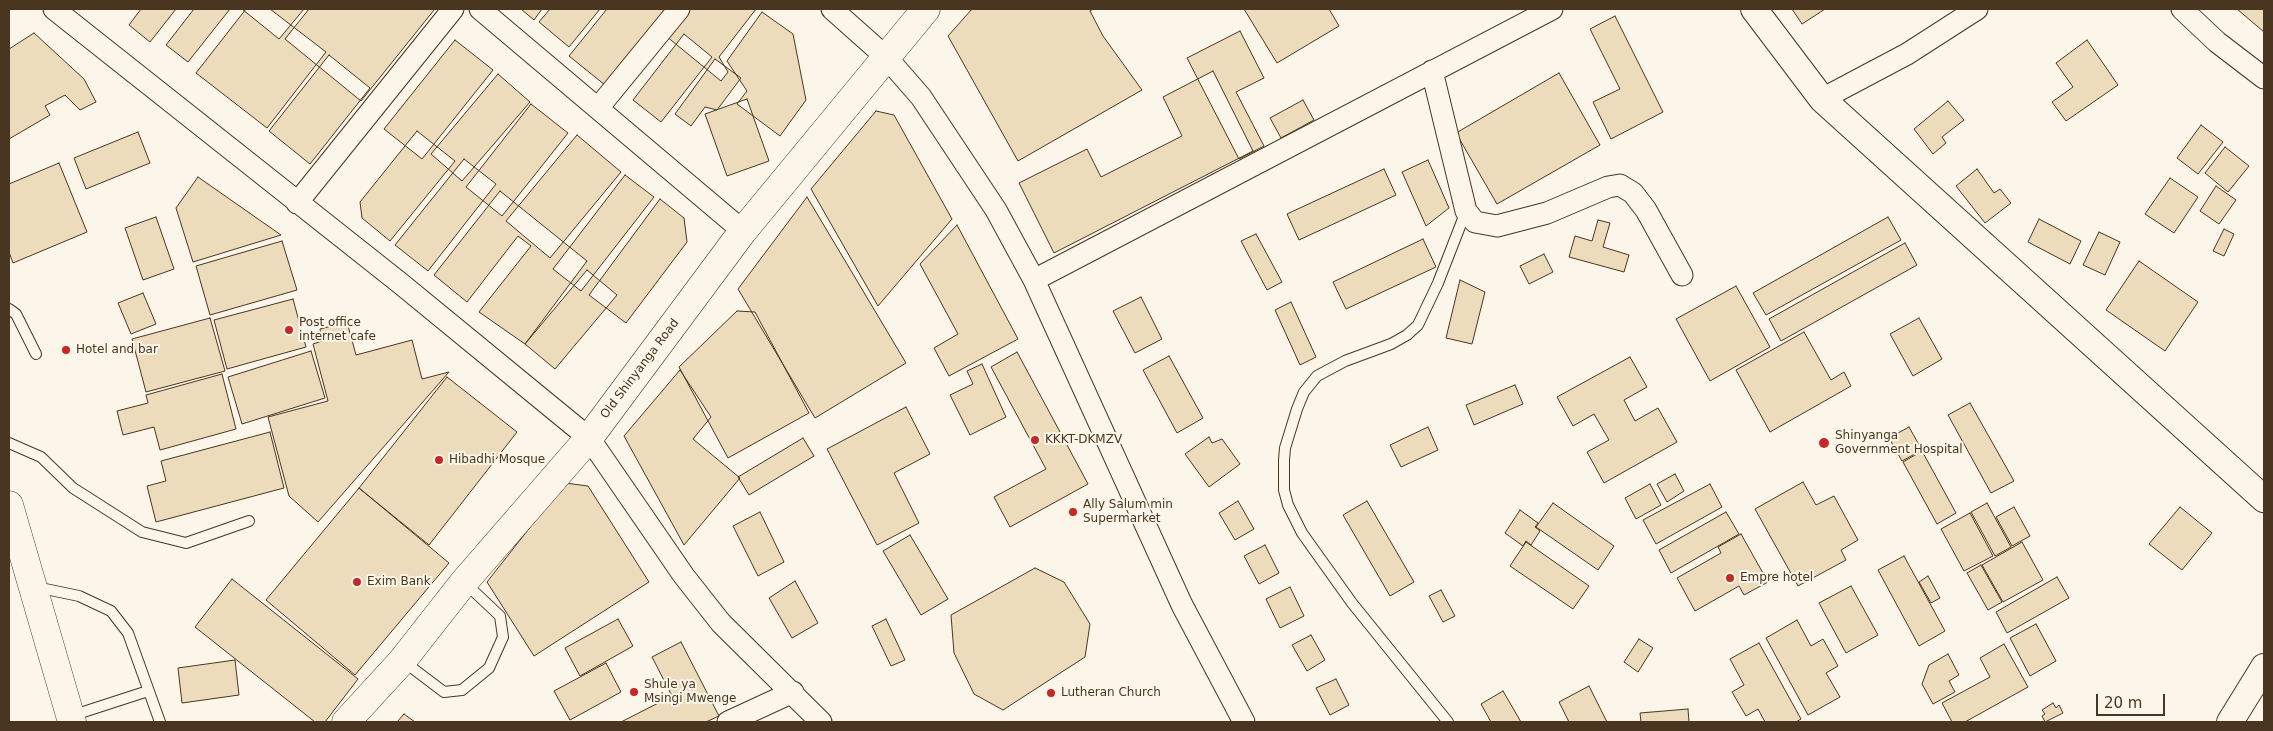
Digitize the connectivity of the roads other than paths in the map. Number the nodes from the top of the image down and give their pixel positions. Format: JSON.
{"nodes":[{"id":1,"x":54,"y":9,"type":"edge"},
{"id":2,"x":452,"y":9,"type":"edge"},
{"id":3,"x":480,"y":9,"type":"edge"},
{"id":4,"x":679,"y":9,"type":"edge"},
{"id":5,"x":926,"y":9,"type":"edge"},
{"id":6,"x":1552,"y":9,"type":"edge"},
{"id":7,"x":1754,"y":9,"type":"edge"},
{"id":8,"x":1977,"y":9,"type":"edge"},
{"id":9,"x":2182,"y":9,"type":"edge"},
{"id":10,"x":835,"y":10,"type":"edge"},
{"id":11,"x":886,"y":58,"type":"junction"},
{"id":12,"x":1432,"y":71,"type":"junction"},
{"id":13,"x":2264,"y":78,"type":"edge"},
{"id":14,"x":1822,"y":99,"type":"junction"},
{"id":15,"x":598,"y":108,"type":"junction"},
{"id":16,"x":297,"y":203,"type":"junction"},
{"id":17,"x":1466,"y":211,"type":"junction"},
{"id":18,"x":743,"y":231,"type":"junction"},
{"id":19,"x":1682,"y":275,"type":"dead end"},
{"id":20,"x":1034,"y":280,"type":"junction"},
{"id":21,"x":9,"y":309,"type":"edge"},
{"id":22,"x":36,"y":354,"type":"dead end"},
{"id":23,"x":589,"y":438,"type":"junction"},
{"id":24,"x":9,"y":443,"type":"edge"},
{"id":25,"x":2264,"y":499,"type":"edge"},
{"id":26,"x":9,"y":505,"type":"edge"},
{"id":27,"x":249,"y":521,"type":"dead end"},
{"id":28,"x":464,"y":582,"type":"junction"},
{"id":29,"x":30,"y":586,"type":"junction"},
{"id":30,"x":402,"y":661,"type":"junction"},
{"id":31,"x":2264,"y":667,"type":"edge"},
{"id":32,"x":148,"y":691,"type":"junction"},
{"id":33,"x":793,"y":692,"type":"junction"},
{"id":34,"x":71,"y":719,"type":"edge"},
{"id":35,"x":160,"y":722,"type":"edge"},
{"id":36,"x":346,"y":722,"type":"edge"},
{"id":37,"x":728,"y":722,"type":"edge"},
{"id":38,"x":821,"y":722,"type":"edge"},
{"id":39,"x":1244,"y":722,"type":"edge"},
{"id":40,"x":1448,"y":722,"type":"edge"},
{"id":41,"x":2230,"y":722,"type":"edge"}],
"edges":[{"from":1,"to":16,"type":"street"},
{"from":2,"to":16,"type":"street"},
{"from":3,"to":15,"type":"street"},
{"from":4,"to":15,"type":"street"},
{"from":5,"to":11,"type":"main road","name":"Old Shinyanga Road"},
{"from":6,"to":12,"type":"street"},
{"from":7,"to":14,"type":"street"},
{"from":8,"to":14,"type":"street"},
{"from":9,"to":13,"type":"street"},
{"from":10,"to":11,"type":"street"},
{"from":11,"to":18,"type":"main road","name":"Old Shinyanga Road"},
{"from":11,"to":20,"type":"street"},
{"from":12,"to":17,"type":"street"},
{"from":12,"to":20,"type":"street"},
{"from":14,"to":25,"type":"street"},
{"from":15,"to":18,"type":"street"},
{"from":16,"to":23,"type":"street"},
{"from":17,"to":19,"type":"street"},
{"from":17,"to":40,"type":"lane"},
{"from":18,"to":23,"type":"main road","name":"Old Shinyanga Road"},
{"from":20,"to":39,"type":"street"},
{"from":21,"to":22,"type":"lane"},
{"from":23,"to":28,"type":"main road","name":"Old Shinyanga Road"},
{"from":23,"to":33,"type":"street"},
{"from":24,"to":27,"type":"lane"},
{"from":26,"to":29,"type":"main road"},
{"from":28,"to":30,"type":"main road","name":"Old Shinyanga Road"},
{"from":28,"to":30,"type":"lane"},
{"from":29,"to":32,"type":"lane"},
{"from":29,"to":34,"type":"main road"},
{"from":30,"to":36,"type":"main road","name":"Old Shinyanga Road"},
{"from":31,"to":41,"type":"street"},
{"from":32,"to":34,"type":"lane"},
{"from":32,"to":35,"type":"lane"},
{"from":33,"to":37,"type":"street"},
{"from":33,"to":38,"type":"street"}]}
